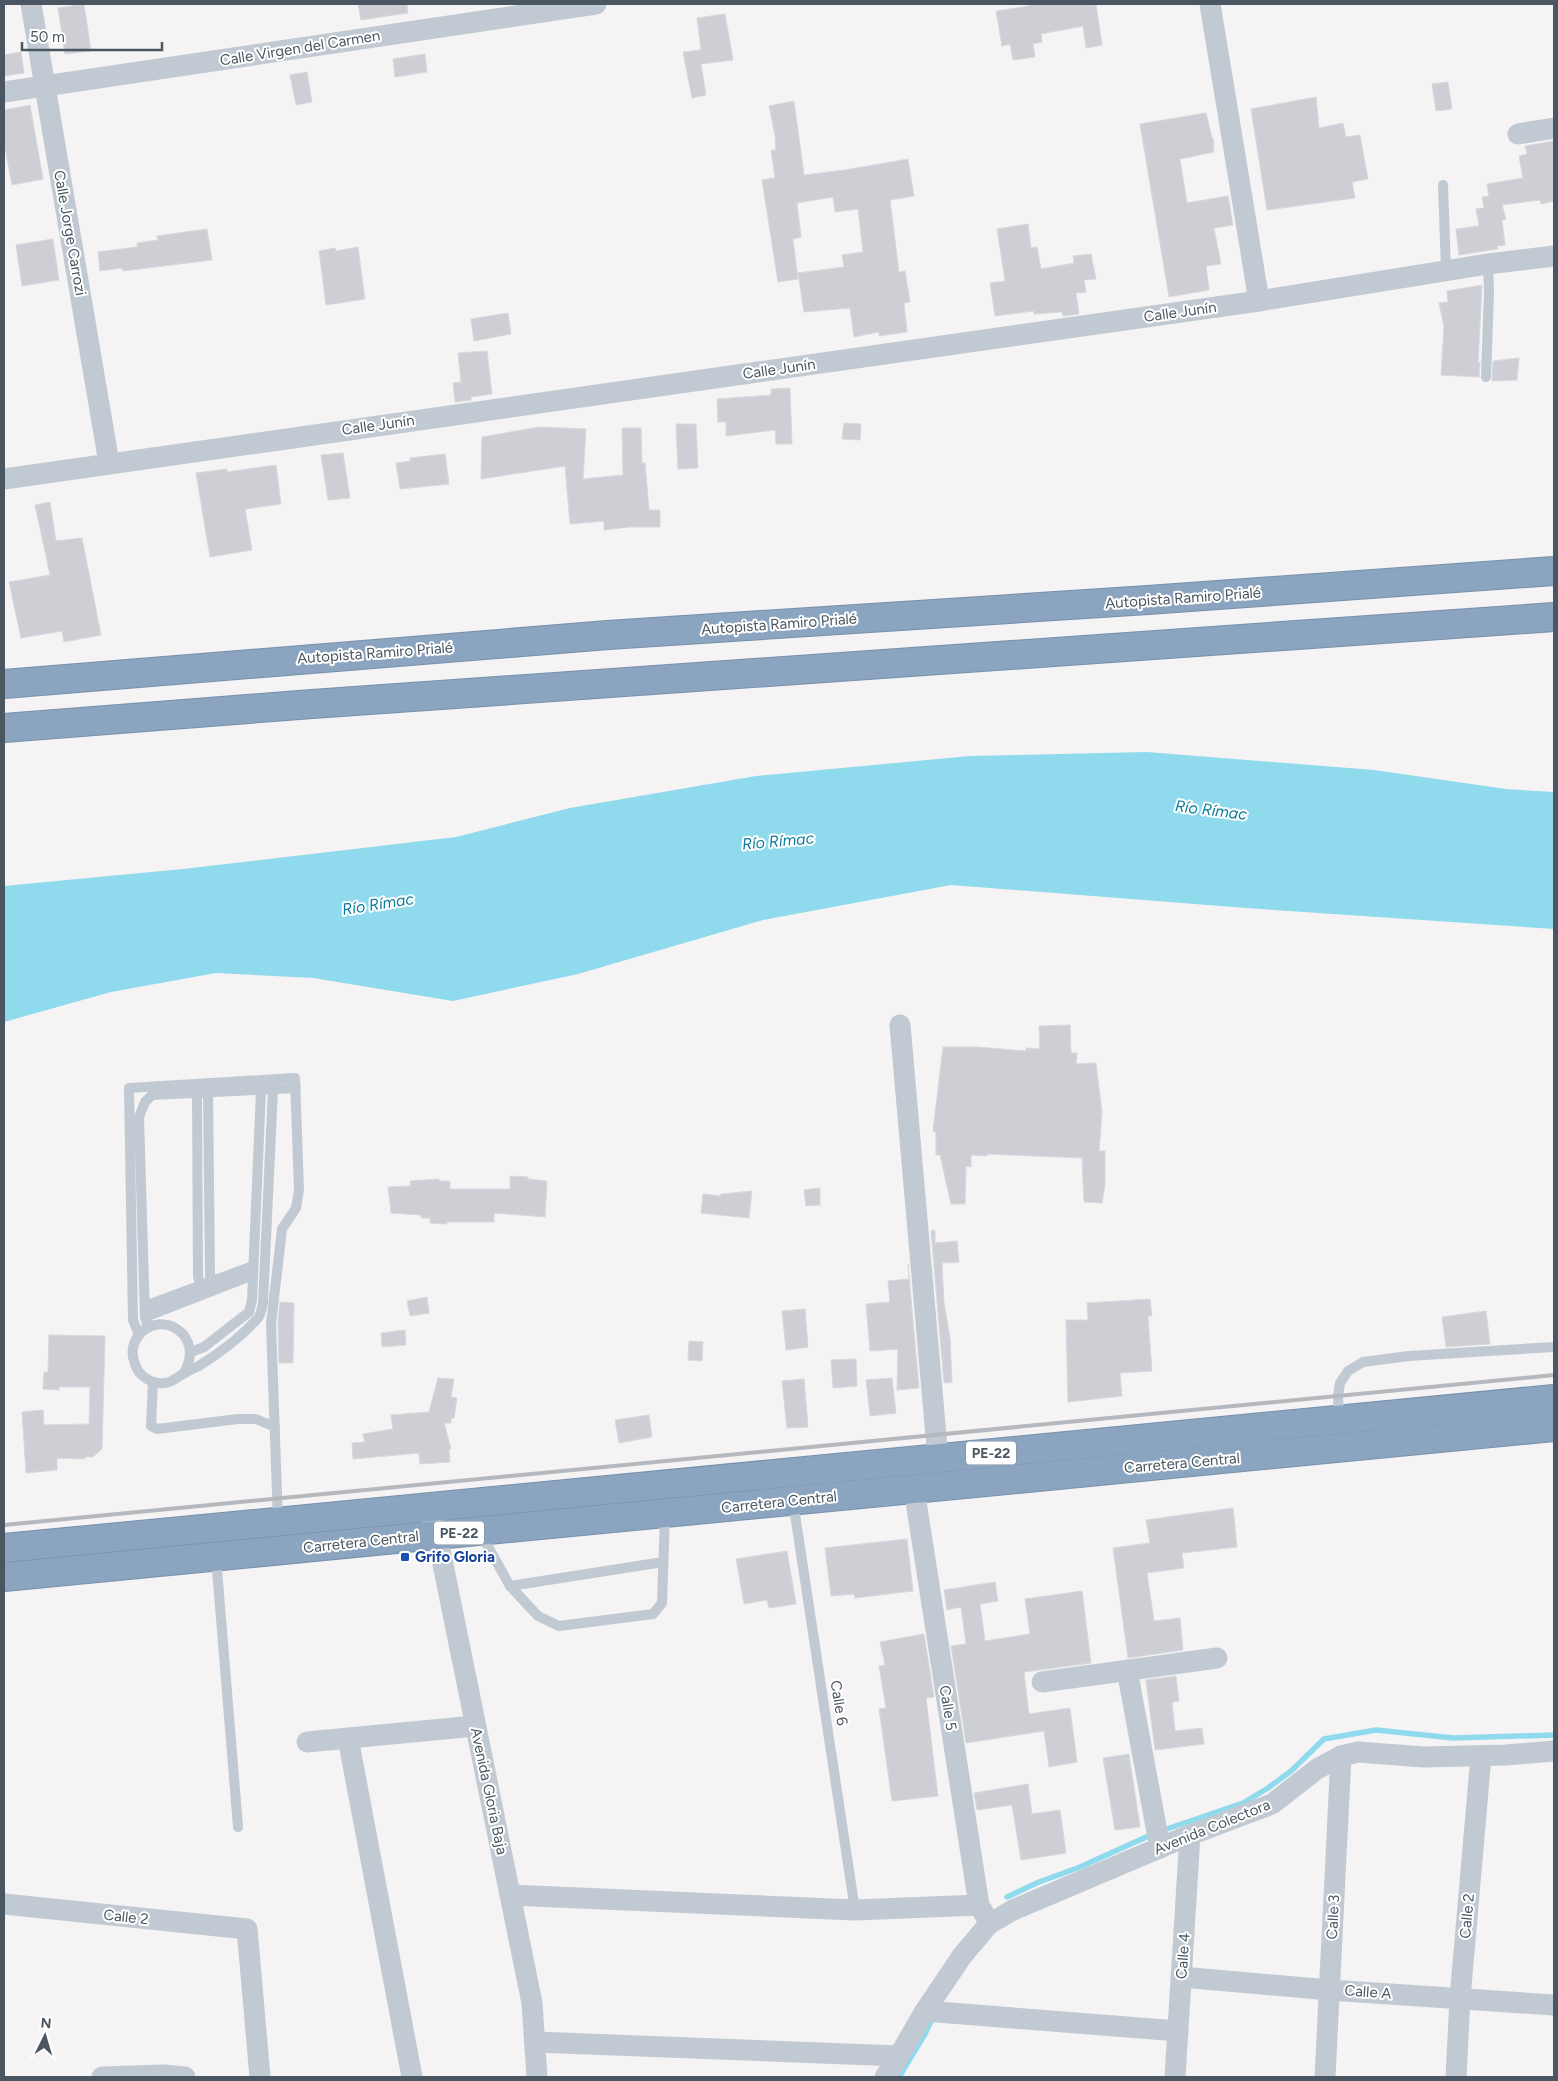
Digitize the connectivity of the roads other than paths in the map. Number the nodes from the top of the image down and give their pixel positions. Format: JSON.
{"nodes":[{"id":1,"x":31,"y":4,"type":"edge"},
{"id":2,"x":596,"y":4,"type":"edge"},
{"id":3,"x":1210,"y":4,"type":"edge"},
{"id":4,"x":45,"y":86,"type":"junction"},
{"id":5,"x":4,"y":92,"type":"edge"},
{"id":6,"x":1554,"y":128,"type":"edge"},
{"id":7,"x":1518,"y":134,"type":"dead end"},
{"id":8,"x":1443,"y":184,"type":"dead end"},
{"id":9,"x":1554,"y":256,"type":"edge"},
{"id":10,"x":1488,"y":264,"type":"junction"},
{"id":11,"x":1446,"y":271,"type":"junction"},
{"id":12,"x":1259,"y":301,"type":"junction"},
{"id":13,"x":1486,"y":376,"type":"dead end"},
{"id":14,"x":109,"y":463,"type":"junction"},
{"id":15,"x":4,"y":479,"type":"edge"},
{"id":16,"x":1554,"y":572,"type":"edge"},
{"id":17,"x":1554,"y":617,"type":"edge"},
{"id":18,"x":4,"y":684,"type":"edge"},
{"id":19,"x":4,"y":728,"type":"edge"},
{"id":20,"x":900,"y":1025,"type":"dead end"},
{"id":21,"x":296,"y":1083,"type":"junction"},
{"id":22,"x":262,"y":1090,"type":"junction"},
{"id":23,"x":272,"y":1090,"type":"junction"},
{"id":24,"x":208,"y":1093,"type":"junction"},
{"id":25,"x":197,"y":1094,"type":"junction"},
{"id":26,"x":253,"y":1270,"type":"junction"},
{"id":27,"x":214,"y":1280,"type":"junction"},
{"id":28,"x":201,"y":1285,"type":"junction"},
{"id":29,"x":145,"y":1306,"type":"junction"},
{"id":30,"x":145,"y":1317,"type":"junction"},
{"id":31,"x":148,"y":1328,"type":"junction"},
{"id":32,"x":139,"y":1335,"type":"junction"},
{"id":33,"x":1554,"y":1347,"type":"edge"},
{"id":34,"x":191,"y":1352,"type":"junction"},
{"id":35,"x":184,"y":1373,"type":"junction"},
{"id":36,"x":153,"y":1382,"type":"junction"},
{"id":37,"x":1554,"y":1399,"type":"edge"},
{"id":38,"x":1339,"y":1420,"type":"junction"},
{"id":39,"x":275,"y":1427,"type":"junction"},
{"id":40,"x":1554,"y":1428,"type":"edge"},
{"id":41,"x":938,"y":1458,"type":"junction"},
{"id":42,"x":914,"y":1488,"type":"junction"},
{"id":43,"x":793,"y":1500,"type":"junction"},
{"id":44,"x":428,"y":1508,"type":"junction"},
{"id":45,"x":665,"y":1513,"type":"junction"},
{"id":46,"x":278,"y":1522,"type":"junction"},
{"id":47,"x":479,"y":1531,"type":"junction"},
{"id":48,"x":437,"y":1535,"type":"junction"},
{"id":49,"x":4,"y":1548,"type":"edge"},
{"id":50,"x":216,"y":1556,"type":"junction"},
{"id":51,"x":663,"y":1562,"type":"junction"},
{"id":52,"x":4,"y":1577,"type":"edge"},
{"id":53,"x":510,"y":1586,"type":"junction"},
{"id":54,"x":1217,"y":1658,"type":"dead end"},
{"id":55,"x":1127,"y":1670,"type":"junction"},
{"id":56,"x":1042,"y":1682,"type":"dead end"},
{"id":57,"x":475,"y":1726,"type":"junction"},
{"id":58,"x":348,"y":1738,"type":"junction"},
{"id":59,"x":307,"y":1742,"type":"dead end"},
{"id":60,"x":1554,"y":1751,"type":"edge"},
{"id":61,"x":1341,"y":1756,"type":"junction"},
{"id":62,"x":1481,"y":1756,"type":"junction"},
{"id":63,"x":238,"y":1827,"type":"dead end"},
{"id":64,"x":1190,"y":1835,"type":"junction"},
{"id":65,"x":1160,"y":1848,"type":"junction"},
{"id":66,"x":510,"y":1895,"type":"junction"},
{"id":67,"x":4,"y":1904,"type":"edge"},
{"id":68,"x":979,"y":1905,"type":"junction"},
{"id":69,"x":855,"y":1910,"type":"junction"},
{"id":70,"x":989,"y":1924,"type":"junction"},
{"id":71,"x":1181,"y":1977,"type":"junction"},
{"id":72,"x":1330,"y":1990,"type":"junction"},
{"id":73,"x":1460,"y":1998,"type":"junction"},
{"id":74,"x":1554,"y":2005,"type":"edge"},
{"id":75,"x":925,"y":2011,"type":"junction"},
{"id":76,"x":1178,"y":2032,"type":"junction"},
{"id":77,"x":535,"y":2042,"type":"junction"},
{"id":78,"x":899,"y":2056,"type":"junction"},
{"id":79,"x":102,"y":2077,"type":"edge"},
{"id":80,"x":186,"y":2077,"type":"edge"},
{"id":81,"x":260,"y":2077,"type":"edge"},
{"id":82,"x":412,"y":2077,"type":"edge"},
{"id":83,"x":537,"y":2077,"type":"edge"},
{"id":84,"x":885,"y":2077,"type":"edge"},
{"id":85,"x":1175,"y":2077,"type":"edge"},
{"id":86,"x":1325,"y":2077,"type":"edge"},
{"id":87,"x":1456,"y":2077,"type":"edge"}],
"edges":[{"from":1,"to":4,"type":"street","name":"Calle Jorge Carrozi"},
{"from":2,"to":4,"type":"street","name":"Calle Virgen del Carmen"},
{"from":3,"to":12,"type":"street"},
{"from":4,"to":5,"type":"street","name":"Calle Virgen del Carmen"},
{"from":4,"to":14,"type":"street","name":"Calle Jorge Carrozi"},
{"from":6,"to":7,"type":"street"},
{"from":8,"to":11,"type":"lane"},
{"from":9,"to":10,"type":"street","name":"Calle Junín"},
{"from":10,"to":11,"type":"street","name":"Calle Junín"},
{"from":10,"to":13,"type":"lane"},
{"from":11,"to":12,"type":"street","name":"Calle Junín"},
{"from":12,"to":14,"type":"street","name":"Calle Junín"},
{"from":14,"to":15,"type":"street","name":"Calle Junín"},
{"from":16,"to":18,"type":"highway","name":"Autopista Ramiro Prialé"},
{"from":17,"to":19,"type":"highway"},
{"from":20,"to":41,"type":"street"},
{"from":21,"to":23,"type":"lane"},
{"from":21,"to":32,"type":"lane"},
{"from":21,"to":39,"type":"lane"},
{"from":22,"to":23,"type":"lane"},
{"from":22,"to":24,"type":"lane"},
{"from":22,"to":26,"type":"lane"},
{"from":23,"to":35,"type":"lane"},
{"from":24,"to":25,"type":"lane"},
{"from":24,"to":27,"type":"lane"},
{"from":25,"to":28,"type":"lane"},
{"from":25,"to":29,"type":"lane"},
{"from":26,"to":27,"type":"lane"},
{"from":26,"to":30,"type":"lane"},
{"from":26,"to":34,"type":"lane"},
{"from":27,"to":28,"type":"lane"},
{"from":28,"to":29,"type":"lane"},
{"from":29,"to":30,"type":"lane"},
{"from":30,"to":31,"type":"lane"},
{"from":31,"to":32,"type":"lane"},
{"from":31,"to":34,"type":"lane"},
{"from":32,"to":36,"type":"lane"},
{"from":33,"to":38,"type":"lane"},
{"from":34,"to":35,"type":"lane"},
{"from":35,"to":36,"type":"lane"},
{"from":36,"to":39,"type":"lane"},
{"from":37,"to":38,"type":"highway","name":"Carretera Central","number":"PE-22"},
{"from":38,"to":41,"type":"highway","name":"Carretera Central","number":"PE-22"},
{"from":39,"to":46,"type":"lane"},
{"from":40,"to":42,"type":"highway","name":"Carretera Central","number":"PE-22"},
{"from":41,"to":44,"type":"highway","name":"Carretera Central","number":"PE-22"},
{"from":42,"to":43,"type":"highway","name":"Carretera Central","number":"PE-22"},
{"from":42,"to":68,"type":"street","name":"Calle 5"},
{"from":43,"to":45,"type":"highway","name":"Carretera Central","number":"PE-22"},
{"from":43,"to":69,"type":"lane","name":"Calle 6"},
{"from":44,"to":46,"type":"highway","name":"Carretera Central","number":"PE-22"},
{"from":44,"to":48,"type":"street","name":"Avenida Gloria Baja"},
{"from":45,"to":47,"type":"highway","name":"Carretera Central","number":"PE-22"},
{"from":45,"to":51,"type":"lane"},
{"from":46,"to":49,"type":"highway","name":"Carretera Central","number":"PE-22"},
{"from":47,"to":48,"type":"highway","name":"Carretera Central","number":"PE-22"},
{"from":47,"to":53,"type":"lane"},
{"from":48,"to":50,"type":"highway","name":"Carretera Central","number":"PE-22"},
{"from":48,"to":57,"type":"street","name":"Avenida Gloria Baja"},
{"from":50,"to":52,"type":"highway","name":"Carretera Central","number":"PE-22"},
{"from":50,"to":63,"type":"lane"},
{"from":51,"to":53,"type":"lane"},
{"from":51,"to":53,"type":"lane"},
{"from":54,"to":55,"type":"street"},
{"from":55,"to":56,"type":"street"},
{"from":55,"to":65,"type":"street"},
{"from":57,"to":58,"type":"street"},
{"from":57,"to":66,"type":"street","name":"Avenida Gloria Baja"},
{"from":58,"to":59,"type":"street"},
{"from":58,"to":82,"type":"street"},
{"from":60,"to":62,"type":"street","name":"Avenida Colectora"},
{"from":61,"to":62,"type":"street","name":"Avenida Colectora"},
{"from":61,"to":64,"type":"street","name":"Avenida Colectora"},
{"from":61,"to":72,"type":"street","name":"Calle 3"},
{"from":62,"to":73,"type":"street","name":"Calle 2"},
{"from":64,"to":65,"type":"street","name":"Avenida Colectora"},
{"from":64,"to":71,"type":"street","name":"Calle 4"},
{"from":65,"to":70,"type":"street","name":"Avenida Colectora"},
{"from":66,"to":69,"type":"street"},
{"from":66,"to":77,"type":"street","name":"Avenida Gloria Baja"},
{"from":67,"to":81,"type":"street","name":"Calle 2"},
{"from":68,"to":69,"type":"street"},
{"from":68,"to":70,"type":"street","name":"Calle 5"},
{"from":70,"to":75,"type":"street","name":"Avenida Colectora"},
{"from":71,"to":72,"type":"street","name":"Calle A"},
{"from":71,"to":76,"type":"street","name":"Calle 4"},
{"from":72,"to":73,"type":"street","name":"Calle A"},
{"from":72,"to":86,"type":"street","name":"Calle 3"},
{"from":73,"to":74,"type":"street","name":"Calle A"},
{"from":73,"to":87,"type":"street","name":"Calle 2"},
{"from":75,"to":76,"type":"street"},
{"from":75,"to":78,"type":"street","name":"Avenida Colectora"},
{"from":76,"to":85,"type":"street","name":"Calle 4"},
{"from":77,"to":78,"type":"street"},
{"from":77,"to":83,"type":"street","name":"Avenida Gloria Baja"},
{"from":78,"to":84,"type":"street","name":"Avenida Colectora"},
{"from":79,"to":80,"type":"street"}]}
